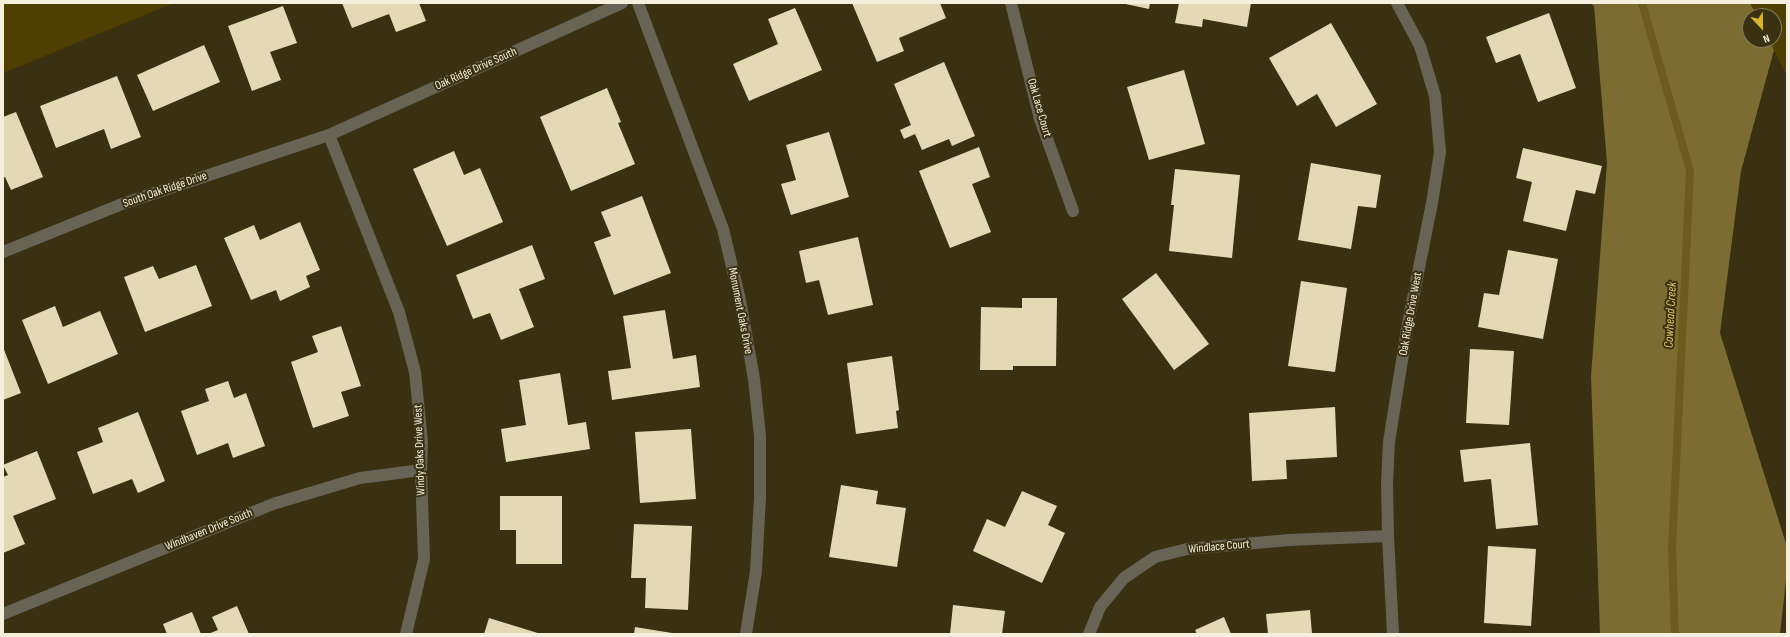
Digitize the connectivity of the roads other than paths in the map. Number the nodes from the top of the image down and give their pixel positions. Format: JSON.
{"nodes":[{"id":1,"x":622,"y":3,"type":"edge"},
{"id":2,"x":638,"y":3,"type":"edge"},
{"id":3,"x":1011,"y":3,"type":"edge"},
{"id":4,"x":1397,"y":3,"type":"edge"},
{"id":5,"x":329,"y":134,"type":"junction"},
{"id":6,"x":1073,"y":211,"type":"dead end"},
{"id":7,"x":3,"y":252,"type":"edge"},
{"id":8,"x":421,"y":470,"type":"junction"},
{"id":9,"x":1388,"y":536,"type":"junction"},
{"id":10,"x":3,"y":614,"type":"edge"},
{"id":11,"x":406,"y":634,"type":"edge"},
{"id":12,"x":746,"y":634,"type":"edge"},
{"id":13,"x":1089,"y":634,"type":"edge"},
{"id":14,"x":1393,"y":634,"type":"edge"}],
"edges":[{"from":1,"to":5,"type":"street","name":"Oak Ridge Drive South"},
{"from":2,"to":12,"type":"street","name":"Monument Oaks Drive"},
{"from":3,"to":6,"type":"street","name":"Oak Lace Court"},
{"from":4,"to":9,"type":"street","name":"Oak Ridge Drive West"},
{"from":5,"to":7,"type":"street","name":"South Oak Ridge Drive"},
{"from":5,"to":8,"type":"street","name":"Windy Oaks Drive West"},
{"from":8,"to":10,"type":"street","name":"Windhaven Drive South"},
{"from":8,"to":11,"type":"street","name":"Windy Oaks Drive West"},
{"from":9,"to":13,"type":"street","name":"Windlace Court"},
{"from":9,"to":14,"type":"street","name":"Oak Ridge Drive West"}]}
